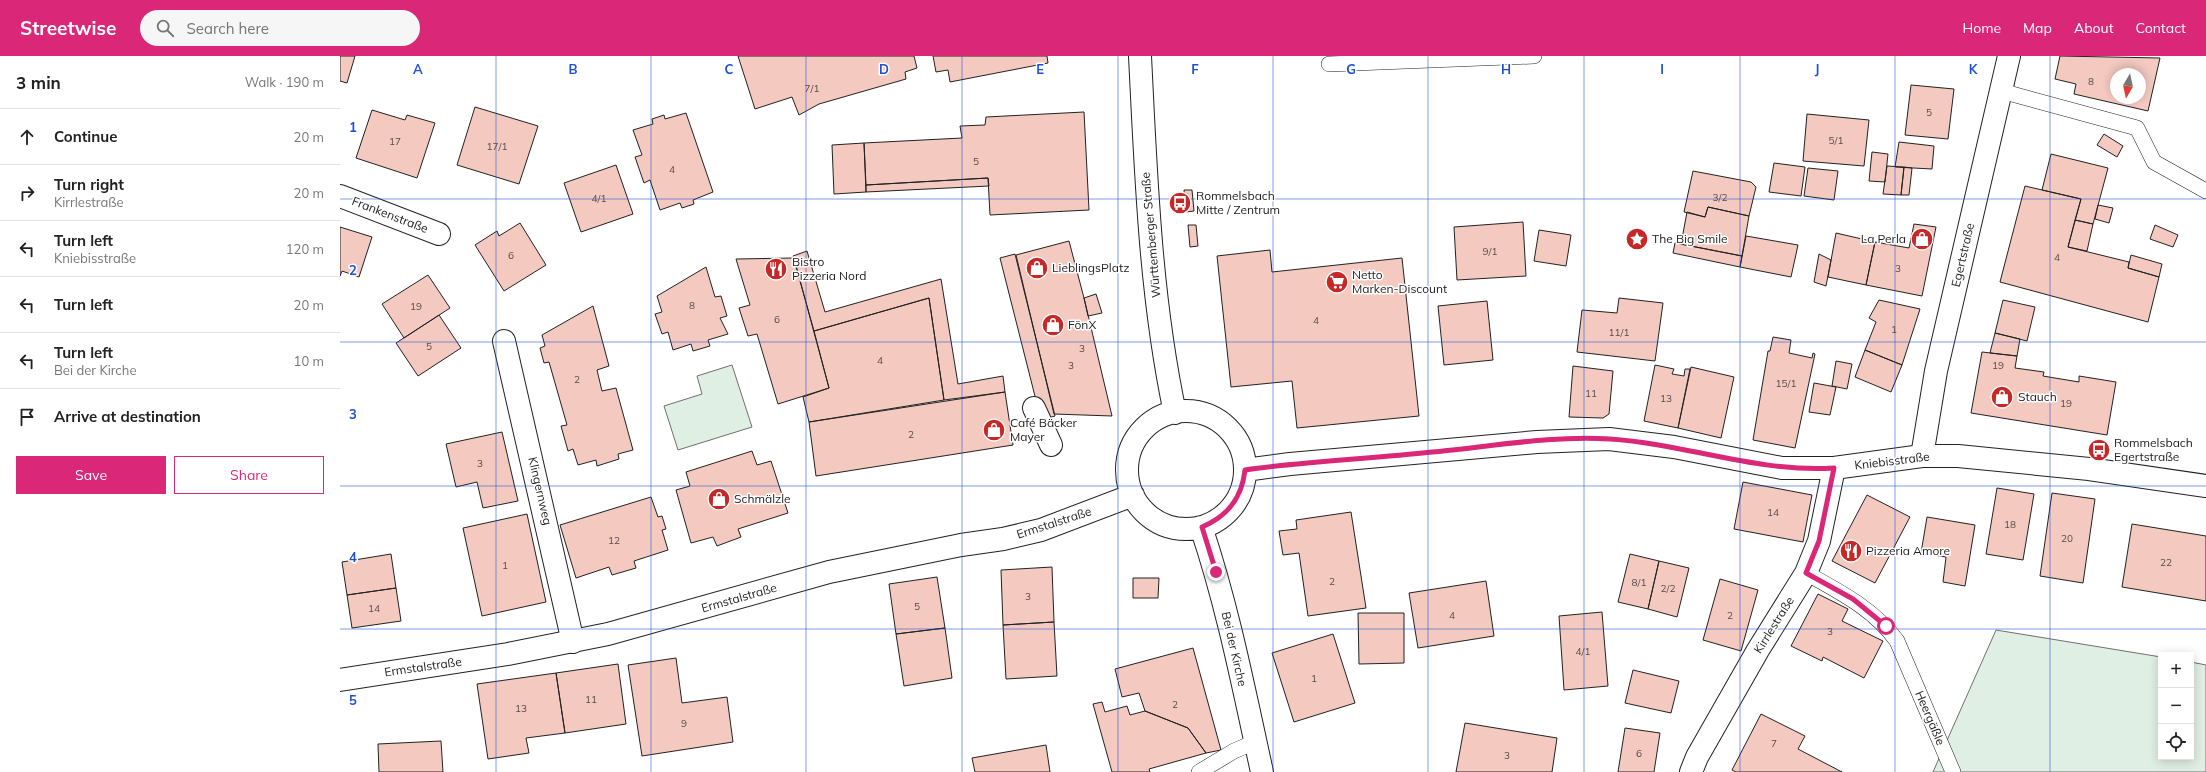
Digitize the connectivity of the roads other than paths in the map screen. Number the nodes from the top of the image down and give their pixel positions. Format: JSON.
{"nodes":[{"id":1,"x":1140,"y":56,"type":"edge"},
{"id":2,"x":1534,"y":56,"type":"edge"},
{"id":3,"x":2009,"y":56,"type":"edge"},
{"id":4,"x":1329,"y":64,"type":"dead end"},
{"id":5,"x":2001,"y":91,"type":"junction"},
{"id":6,"x":2206,"y":191,"type":"edge"},
{"id":7,"x":340,"y":196,"type":"edge"},
{"id":8,"x":439,"y":234,"type":"dead end"},
{"id":9,"x":504,"y":341,"type":"dead end"},
{"id":10,"x":1034,"y":408,"type":"dead end"},
{"id":11,"x":1175,"y":413,"type":"junction"},
{"id":12,"x":1051,"y":445,"type":"dead end"},
{"id":13,"x":1922,"y":456,"type":"junction"},
{"id":14,"x":1834,"y":468,"type":"junction"},
{"id":15,"x":1245,"y":470,"type":"junction"},
{"id":16,"x":2206,"y":486,"type":"edge"},
{"id":17,"x":1133,"y":495,"type":"junction"},
{"id":18,"x":1202,"y":527,"type":"junction"},
{"id":19,"x":1806,"y":573,"type":"junction"},
{"id":20,"x":573,"y":642,"type":"junction"},
{"id":21,"x":340,"y":680,"type":"edge"},
{"id":22,"x":1255,"y":742,"type":"junction"},
{"id":23,"x":1199,"y":772,"type":"edge"},
{"id":24,"x":1262,"y":772,"type":"edge"},
{"id":25,"x":1691,"y":772,"type":"edge"},
{"id":26,"x":1953,"y":772,"type":"edge"}],
"edges":[{"from":1,"to":11,"type":"street","name":"Württemberger Straße"},
{"from":2,"to":4,"type":"lane"},
{"from":3,"to":5,"type":"street","name":"Egertstraße"},
{"from":5,"to":6,"type":"lane"},
{"from":5,"to":13,"type":"street","name":"Egertstraße"},
{"from":7,"to":8,"type":"street","name":"Frankenstraße"},
{"from":9,"to":20,"type":"street","name":"Klingernweg"},
{"from":10,"to":12,"type":"street"},
{"from":11,"to":15,"type":"street"},
{"from":11,"to":17,"type":"street"},
{"from":13,"to":14,"type":"street","name":"Kniebisstraße"},
{"from":13,"to":16,"type":"street","name":"Kniebisstraße"},
{"from":14,"to":15,"type":"street","name":"Kniebisstraße"},
{"from":14,"to":19,"type":"street","name":"Kirrlestraße"},
{"from":15,"to":18,"type":"street"},
{"from":17,"to":18,"type":"street"},
{"from":17,"to":20,"type":"street","name":"Ermstalstraße"},
{"from":18,"to":22,"type":"street","name":"Bei der Kirche"},
{"from":19,"to":25,"type":"street","name":"Kirrlestraße"},
{"from":19,"to":26,"type":"lane","name":"Heergäßle"},
{"from":20,"to":21,"type":"street","name":"Ermstalstraße"},
{"from":22,"to":23,"type":"lane"},
{"from":22,"to":24,"type":"street","name":"Bei der Kirche"}]}
